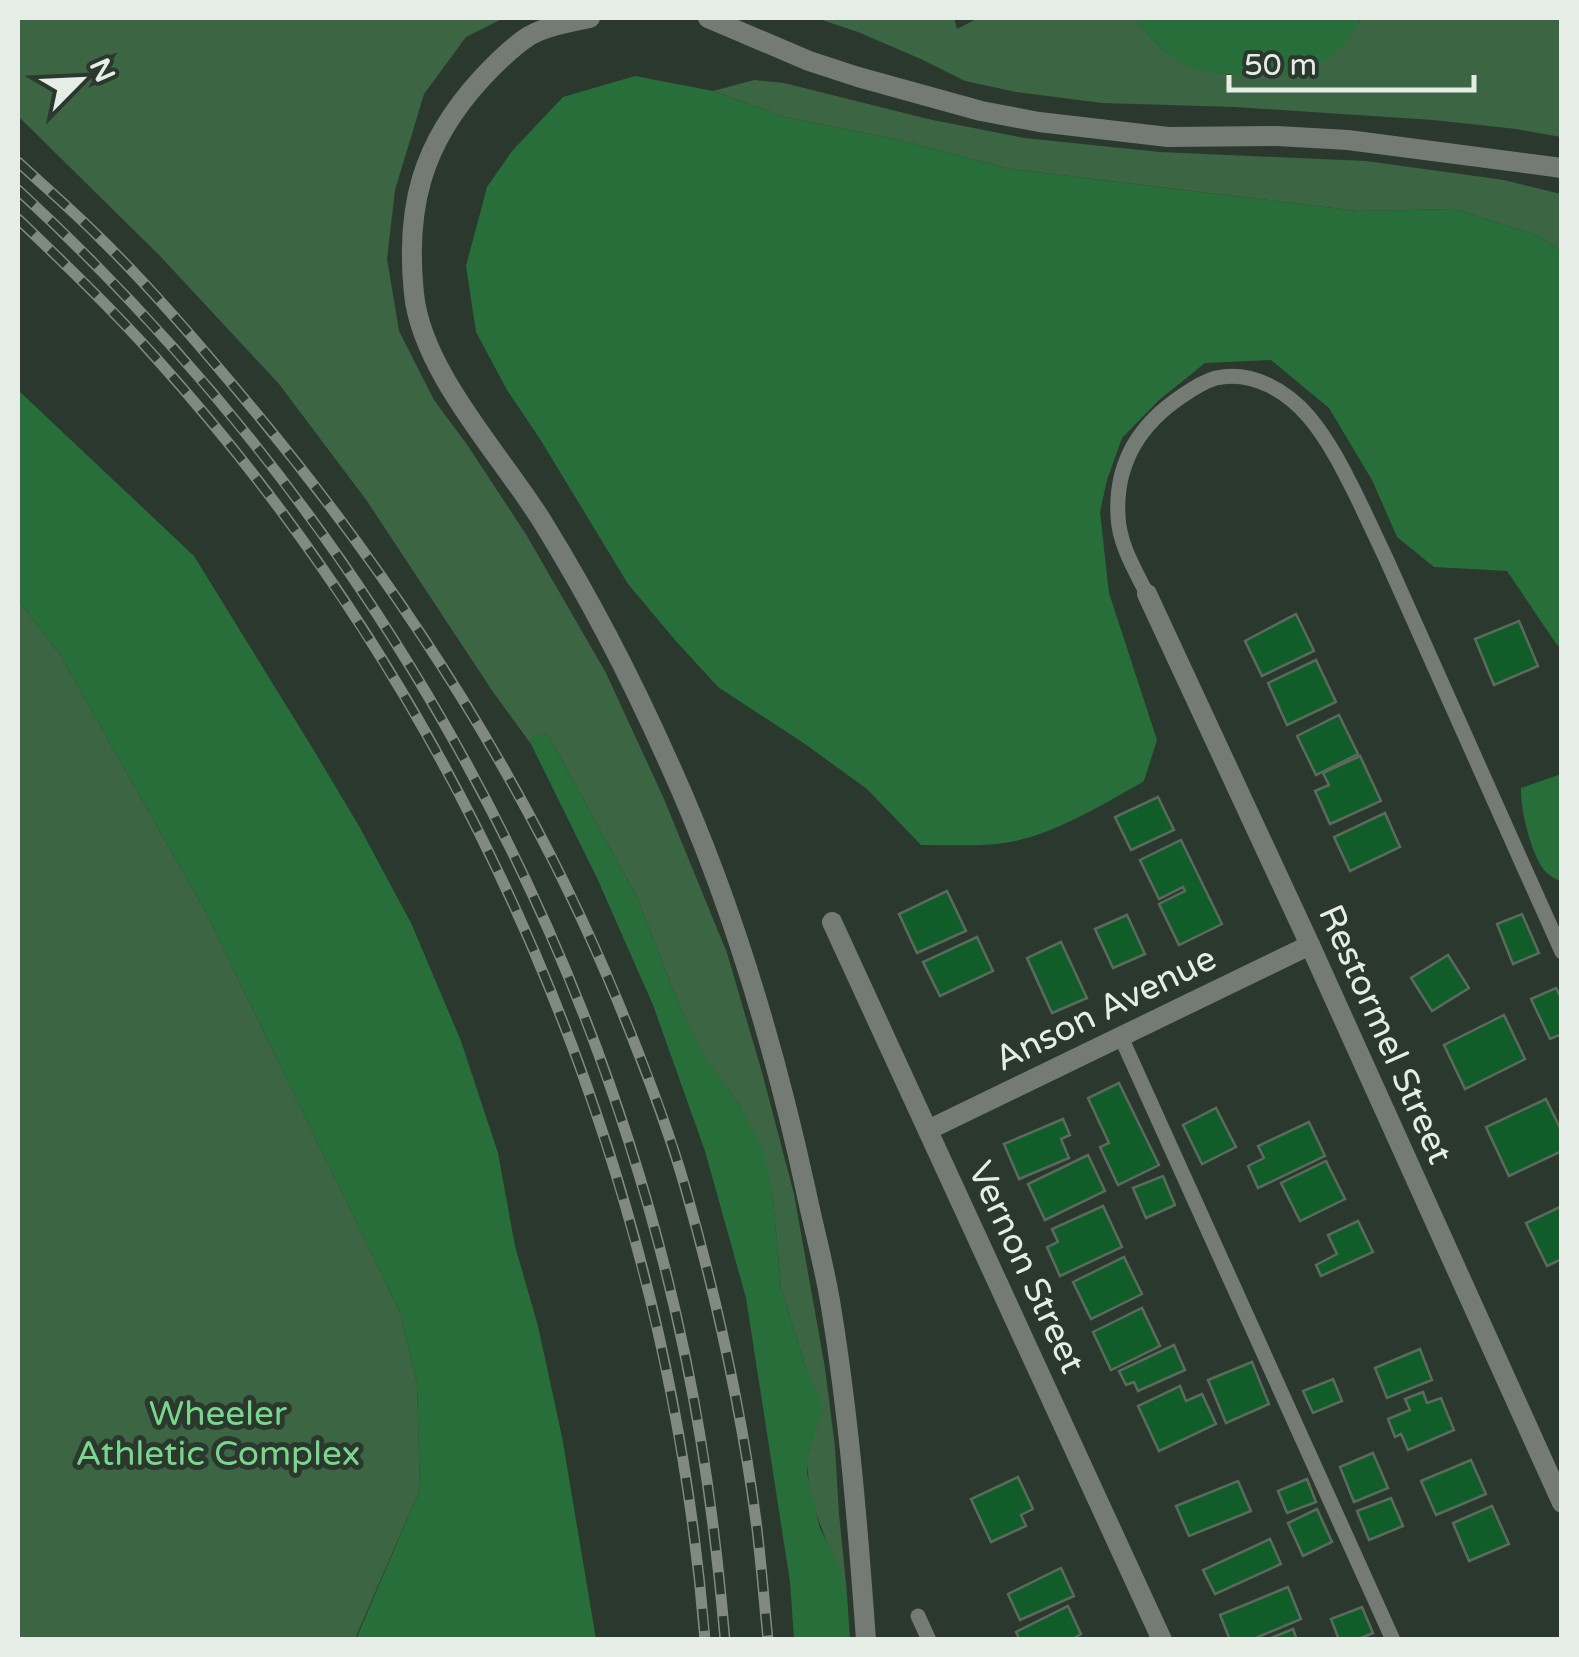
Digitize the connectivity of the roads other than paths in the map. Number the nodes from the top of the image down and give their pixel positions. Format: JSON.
{"nodes":[{"id":1,"x":590,"y":18,"type":"edge"},
{"id":2,"x":708,"y":18,"type":"edge"},
{"id":3,"x":1562,"y":168,"type":"edge"},
{"id":4,"x":1146,"y":594,"type":"joint"},
{"id":5,"x":832,"y":922,"type":"dead end"},
{"id":6,"x":1310,"y":946,"type":"junction"},
{"id":7,"x":1562,"y":952,"type":"edge"},
{"id":8,"x":1120,"y":1035,"type":"junction"},
{"id":9,"x":928,"y":1130,"type":"junction"},
{"id":10,"x":1562,"y":1503,"type":"edge"},
{"id":11,"x":918,"y":1616,"type":"dead end"},
{"id":12,"x":866,"y":1640,"type":"edge"},
{"id":13,"x":929,"y":1640,"type":"edge"},
{"id":14,"x":1162,"y":1640,"type":"edge"},
{"id":15,"x":1393,"y":1640,"type":"edge"}],
"edges":[{"from":1,"to":12,"type":"street"},
{"from":2,"to":3,"type":"street"},
{"from":4,"to":6,"type":"street","name":"Restormel Street"},
{"from":4,"to":7,"type":"lane"},
{"from":5,"to":9,"type":"street","name":"Vernon Street"},
{"from":6,"to":8,"type":"street","name":"Anson Avenue"},
{"from":6,"to":10,"type":"street","name":"Restormel Street"},
{"from":8,"to":9,"type":"street","name":"Anson Avenue"},
{"from":8,"to":15,"type":"lane"},
{"from":9,"to":14,"type":"street","name":"Vernon Street"},
{"from":11,"to":13,"type":"lane"}]}
